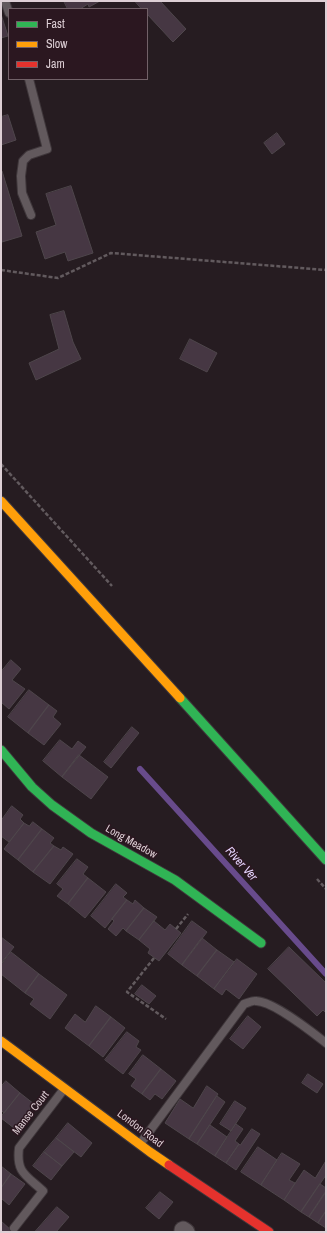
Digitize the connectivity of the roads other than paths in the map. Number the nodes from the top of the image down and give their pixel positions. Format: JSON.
{"nodes":[{"id":1,"x":28,"y":80,"type":"edge"},
{"id":2,"x":31,"y":215,"type":"dead end"},
{"id":3,"x":1,"y":501,"type":"edge"},
{"id":4,"x":1,"y":750,"type":"edge"},
{"id":5,"x":326,"y":860,"type":"edge"},
{"id":6,"x":261,"y":943,"type":"dead end"},
{"id":7,"x":1,"y":1041,"type":"edge"},
{"id":8,"x":326,"y":1043,"type":"edge"},
{"id":9,"x":65,"y":1089,"type":"junction"},
{"id":10,"x":140,"y":1144,"type":"junction"},
{"id":11,"x":14,"y":1228,"type":"dead end"},
{"id":12,"x":269,"y":1232,"type":"edge"}],
"edges":[{"from":1,"to":2,"type":"lane"},
{"from":3,"to":5,"type":"street"},
{"from":4,"to":6,"type":"street","name":"Long Meadow"},
{"from":7,"to":9,"type":"street","name":"London Road"},
{"from":8,"to":10,"type":"lane"},
{"from":9,"to":10,"type":"street","name":"London Road"},
{"from":9,"to":11,"type":"lane","name":"Manse Court"},
{"from":10,"to":12,"type":"street","name":"London Road"}]}
